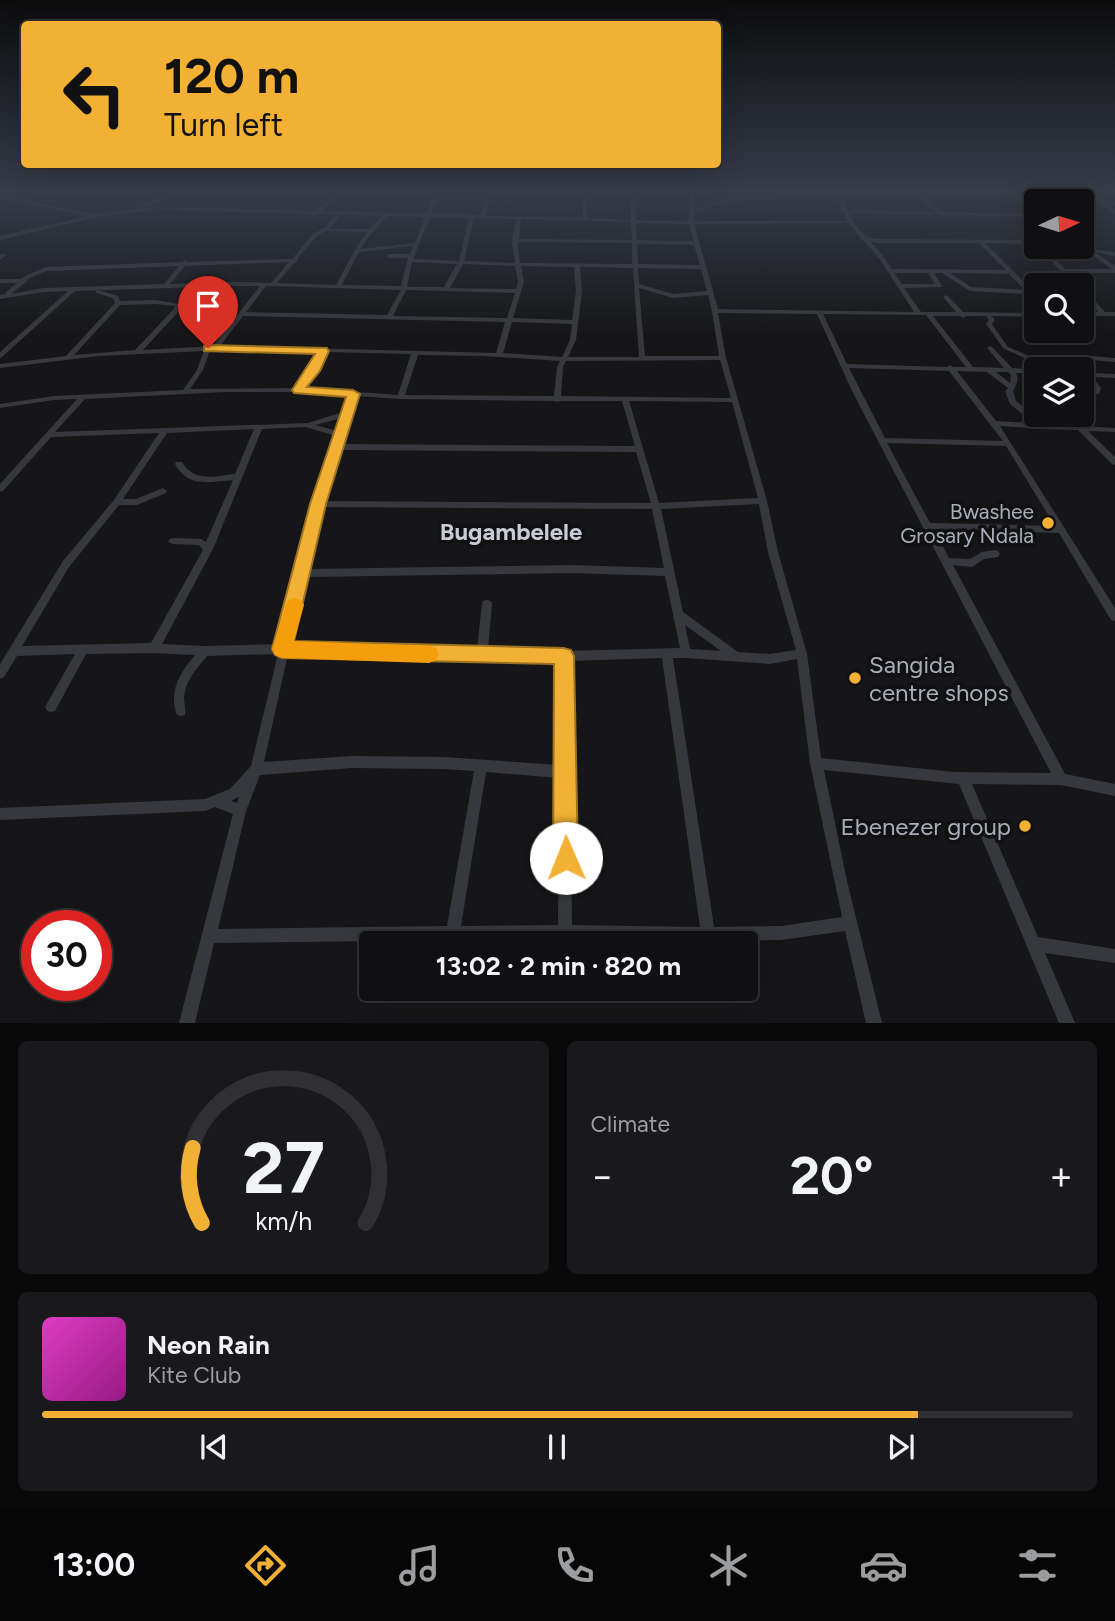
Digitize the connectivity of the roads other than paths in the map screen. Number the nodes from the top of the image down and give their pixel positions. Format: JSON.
{"nodes":[{"id":1,"x":311,"y":240,"type":"edge"},
{"id":2,"x":365,"y":240,"type":"edge"},
{"id":3,"x":418,"y":240,"type":"edge"},
{"id":4,"x":466,"y":240,"type":"edge"},
{"id":5,"x":515,"y":240,"type":"joint"},
{"id":6,"x":695,"y":240,"type":"edge"},
{"id":7,"x":863,"y":240,"type":"edge"},
{"id":8,"x":870,"y":240,"type":"edge"},
{"id":9,"x":636,"y":241,"type":"junction"},
{"id":10,"x":980,"y":241,"type":"junction"},
{"id":11,"x":1024,"y":242,"type":"edge"},
{"id":12,"x":696,"y":243,"type":"junction"},
{"id":13,"x":416,"y":244,"type":"junction"},
{"id":14,"x":357,"y":251,"type":"junction"},
{"id":15,"x":1094,"y":251,"type":"edge"},
{"id":16,"x":1094,"y":253,"type":"edge"},
{"id":17,"x":1115,"y":254,"type":"edge"},
{"id":18,"x":389,"y":256,"type":"dead end"},
{"id":19,"x":410,"y":258,"type":"junction"},
{"id":20,"x":1052,"y":259,"type":"edge"},
{"id":21,"x":296,"y":260,"type":"junction"},
{"id":22,"x":185,"y":262,"type":"junction"},
{"id":23,"x":461,"y":262,"type":"junction"},
{"id":24,"x":517,"y":264,"type":"junction"},
{"id":25,"x":577,"y":265,"type":"junction"},
{"id":26,"x":636,"y":266,"type":"junction"},
{"id":27,"x":702,"y":267,"type":"junction"},
{"id":28,"x":1115,"y":270,"type":"edge"},
{"id":29,"x":890,"y":271,"type":"junction"},
{"id":30,"x":930,"y":271,"type":"junction"},
{"id":31,"x":1064,"y":271,"type":"joint"},
{"id":32,"x":943,"y":272,"type":"junction"},
{"id":33,"x":1011,"y":272,"type":"junction"},
{"id":34,"x":0,"y":281,"type":"edge"},
{"id":35,"x":24,"y":281,"type":"junction"},
{"id":36,"x":265,"y":284,"type":"junction"},
{"id":37,"x":273,"y":285,"type":"junction"},
{"id":38,"x":339,"y":285,"type":"junction"},
{"id":39,"x":636,"y":285,"type":"junction"},
{"id":40,"x":1024,"y":285,"type":"edge"},
{"id":41,"x":901,"y":286,"type":"junction"},
{"id":42,"x":165,"y":287,"type":"junction"},
{"id":43,"x":405,"y":287,"type":"junction"},
{"id":44,"x":74,"y":289,"type":"junction"},
{"id":45,"x":87,"y":289,"type":"junction"},
{"id":46,"x":446,"y":289,"type":"junction"},
{"id":47,"x":518,"y":291,"type":"junction"},
{"id":48,"x":1024,"y":292,"type":"edge"},
{"id":49,"x":709,"y":293,"type":"junction"},
{"id":50,"x":1,"y":297,"type":"edge"},
{"id":51,"x":946,"y":297,"type":"dead end"},
{"id":52,"x":118,"y":303,"type":"junction"},
{"id":53,"x":1094,"y":304,"type":"edge"},
{"id":54,"x":715,"y":311,"type":"junction"},
{"id":55,"x":819,"y":312,"type":"junction"},
{"id":56,"x":242,"y":314,"type":"junction"},
{"id":57,"x":919,"y":314,"type":"junction"},
{"id":58,"x":1094,"y":314,"type":"edge"},
{"id":59,"x":1103,"y":314,"type":"junction"},
{"id":60,"x":929,"y":315,"type":"junction"},
{"id":61,"x":1024,"y":315,"type":"edge"},
{"id":62,"x":1115,"y":315,"type":"edge"},
{"id":63,"x":962,"y":316,"type":"junction"},
{"id":64,"x":989,"y":316,"type":"junction"},
{"id":65,"x":389,"y":318,"type":"junction"},
{"id":66,"x":509,"y":320,"type":"junction"},
{"id":67,"x":575,"y":322,"type":"junction"},
{"id":68,"x":212,"y":348,"type":"junction"},
{"id":69,"x":990,"y":348,"type":"dead end"},
{"id":70,"x":642,"y":349,"type":"junction"},
{"id":71,"x":323,"y":351,"type":"junction"},
{"id":72,"x":137,"y":352,"type":"junction"},
{"id":73,"x":415,"y":352,"type":"junction"},
{"id":74,"x":499,"y":355,"type":"junction"},
{"id":75,"x":0,"y":356,"type":"edge"},
{"id":76,"x":69,"y":357,"type":"junction"},
{"id":77,"x":1026,"y":357,"type":"edge"},
{"id":78,"x":642,"y":358,"type":"junction"},
{"id":79,"x":723,"y":358,"type":"junction"},
{"id":80,"x":1094,"y":358,"type":"edge"},
{"id":81,"x":563,"y":359,"type":"junction"},
{"id":82,"x":662,"y":359,"type":"junction"},
{"id":83,"x":1115,"y":360,"type":"edge"},
{"id":84,"x":0,"y":366,"type":"edge"},
{"id":85,"x":844,"y":366,"type":"junction"},
{"id":86,"x":950,"y":367,"type":"junction"},
{"id":87,"x":970,"y":368,"type":"junction"},
{"id":88,"x":988,"y":369,"type":"junction"},
{"id":89,"x":1010,"y":369,"type":"junction"},
{"id":90,"x":1024,"y":372,"type":"edge"},
{"id":91,"x":1094,"y":374,"type":"edge"},
{"id":92,"x":1115,"y":376,"type":"edge"},
{"id":93,"x":1094,"y":384,"type":"edge"},
{"id":94,"x":1011,"y":387,"type":"junction"},
{"id":95,"x":298,"y":390,"type":"junction"},
{"id":96,"x":186,"y":392,"type":"junction"},
{"id":97,"x":1096,"y":392,"type":"dead end"},
{"id":98,"x":353,"y":394,"type":"junction"},
{"id":99,"x":83,"y":397,"type":"junction"},
{"id":100,"x":401,"y":397,"type":"junction"},
{"id":101,"x":557,"y":400,"type":"junction"},
{"id":102,"x":625,"y":400,"type":"junction"},
{"id":103,"x":735,"y":400,"type":"junction"},
{"id":104,"x":0,"y":406,"type":"edge"},
{"id":105,"x":346,"y":414,"type":"junction"},
{"id":106,"x":994,"y":423,"type":"junction"},
{"id":107,"x":308,"y":425,"type":"junction"},
{"id":108,"x":1082,"y":427,"type":"edge"},
{"id":109,"x":1045,"y":428,"type":"junction"},
{"id":110,"x":258,"y":429,"type":"junction"},
{"id":111,"x":1084,"y":429,"type":"junction"},
{"id":112,"x":1115,"y":430,"type":"edge"},
{"id":113,"x":163,"y":433,"type":"junction"},
{"id":114,"x":51,"y":435,"type":"junction"},
{"id":115,"x":341,"y":435,"type":"junction"},
{"id":116,"x":882,"y":440,"type":"junction"},
{"id":117,"x":1007,"y":444,"type":"junction"},
{"id":118,"x":337,"y":447,"type":"junction"},
{"id":119,"x":640,"y":449,"type":"junction"},
{"id":120,"x":1115,"y":462,"type":"edge"},
{"id":121,"x":180,"y":464,"type":"dead end"},
{"id":122,"x":238,"y":477,"type":"junction"},
{"id":123,"x":0,"y":489,"type":"edge"},
{"id":124,"x":163,"y":491,"type":"dead end"},
{"id":125,"x":763,"y":501,"type":"junction"},
{"id":126,"x":117,"y":502,"type":"junction"},
{"id":127,"x":318,"y":504,"type":"junction"},
{"id":128,"x":656,"y":506,"type":"junction"},
{"id":129,"x":930,"y":526,"type":"junction"},
{"id":130,"x":1061,"y":530,"type":"junction"},
{"id":131,"x":173,"y":541,"type":"dead end"},
{"id":132,"x":208,"y":549,"type":"junction"},
{"id":133,"x":995,"y":554,"type":"dead end"},
{"id":134,"x":947,"y":561,"type":"junction"},
{"id":135,"x":670,"y":572,"type":"junction"},
{"id":136,"x":301,"y":573,"type":"junction"},
{"id":137,"x":487,"y":604,"type":"dead end"},
{"id":138,"x":678,"y":614,"type":"junction"},
{"id":139,"x":1115,"y":617,"type":"edge"},
{"id":140,"x":154,"y":648,"type":"junction"},
{"id":141,"x":282,"y":649,"type":"junction"},
{"id":142,"x":83,"y":650,"type":"junction"},
{"id":143,"x":15,"y":651,"type":"junction"},
{"id":144,"x":204,"y":652,"type":"junction"},
{"id":145,"x":686,"y":653,"type":"junction"},
{"id":146,"x":482,"y":654,"type":"junction"},
{"id":147,"x":802,"y":654,"type":"junction"},
{"id":148,"x":667,"y":655,"type":"junction"},
{"id":149,"x":736,"y":655,"type":"junction"},
{"id":150,"x":564,"y":656,"type":"junction"},
{"id":151,"x":0,"y":674,"type":"edge"},
{"id":152,"x":51,"y":707,"type":"dead end"},
{"id":153,"x":181,"y":711,"type":"dead end"},
{"id":154,"x":816,"y":763,"type":"junction"},
{"id":155,"x":481,"y":767,"type":"junction"},
{"id":156,"x":256,"y":769,"type":"junction"},
{"id":157,"x":565,"y":772,"type":"junction"},
{"id":158,"x":963,"y":778,"type":"junction"},
{"id":159,"x":1060,"y":779,"type":"junction"},
{"id":160,"x":1115,"y":790,"type":"edge"},
{"id":161,"x":218,"y":802,"type":"junction"},
{"id":162,"x":240,"y":811,"type":"junction"},
{"id":163,"x":0,"y":814,"type":"edge"},
{"id":164,"x":850,"y":923,"type":"junction"},
{"id":165,"x":453,"y":931,"type":"edge"},
{"id":166,"x":565,"y":931,"type":"edge"},
{"id":167,"x":708,"y":931,"type":"edge"},
{"id":168,"x":758,"y":933,"type":"edge"},
{"id":169,"x":359,"y":934,"type":"edge"},
{"id":170,"x":208,"y":936,"type":"junction"},
{"id":171,"x":1035,"y":944,"type":"junction"},
{"id":172,"x":1115,"y":956,"type":"edge"},
{"id":173,"x":187,"y":1023,"type":"edge"},
{"id":174,"x":874,"y":1023,"type":"edge"},
{"id":175,"x":1067,"y":1023,"type":"edge"}],
"edges":[{"from":1,"to":21,"type":"street"},
{"from":2,"to":14,"type":"street"},
{"from":3,"to":13,"type":"street"},
{"from":4,"to":23,"type":"street"},
{"from":5,"to":9,"type":"street"},
{"from":5,"to":24,"type":"street"},
{"from":6,"to":12,"type":"street"},
{"from":7,"to":29,"type":"street"},
{"from":8,"to":10,"type":"street"},
{"from":9,"to":12,"type":"street"},
{"from":9,"to":26,"type":"street"},
{"from":10,"to":11,"type":"street"},
{"from":10,"to":33,"type":"street"},
{"from":12,"to":27,"type":"street"},
{"from":13,"to":14,"type":"street"},
{"from":13,"to":19,"type":"street"},
{"from":14,"to":38,"type":"street"},
{"from":15,"to":17,"type":"street"},
{"from":16,"to":28,"type":"street"},
{"from":18,"to":19,"type":"street"},
{"from":19,"to":23,"type":"street"},
{"from":19,"to":43,"type":"street"},
{"from":20,"to":31,"type":"street"},
{"from":21,"to":22,"type":"street"},
{"from":21,"to":37,"type":"street"},
{"from":22,"to":35,"type":"street"},
{"from":22,"to":42,"type":"street"},
{"from":23,"to":24,"type":"street"},
{"from":23,"to":46,"type":"street"},
{"from":24,"to":25,"type":"street"},
{"from":24,"to":47,"type":"street"},
{"from":25,"to":26,"type":"street"},
{"from":25,"to":67,"type":"street"},
{"from":26,"to":27,"type":"street"},
{"from":26,"to":39,"type":"street"},
{"from":27,"to":49,"type":"street"},
{"from":28,"to":31,"type":"street"},
{"from":29,"to":30,"type":"street"},
{"from":29,"to":41,"type":"street"},
{"from":30,"to":32,"type":"street"},
{"from":30,"to":41,"type":"street"},
{"from":32,"to":33,"type":"street"},
{"from":32,"to":48,"type":"street"},
{"from":33,"to":40,"type":"street"},
{"from":34,"to":35,"type":"street"},
{"from":35,"to":50,"type":"street"},
{"from":36,"to":37,"type":"street"},
{"from":36,"to":42,"type":"street"},
{"from":36,"to":56,"type":"street"},
{"from":37,"to":38,"type":"street"},
{"from":38,"to":43,"type":"street"},
{"from":39,"to":49,"type":"street"},
{"from":39,"to":70,"type":"street"},
{"from":41,"to":57,"type":"street"},
{"from":42,"to":45,"type":"street"},
{"from":43,"to":46,"type":"street"},
{"from":43,"to":65,"type":"street"},
{"from":44,"to":45,"type":"street"},
{"from":44,"to":50,"type":"street"},
{"from":44,"to":75,"type":"street"},
{"from":45,"to":52,"type":"street"},
{"from":46,"to":47,"type":"street"},
{"from":47,"to":66,"type":"street"},
{"from":49,"to":54,"type":"street"},
{"from":51,"to":63,"type":"street"},
{"from":52,"to":72,"type":"street"},
{"from":52,"to":76,"type":"street"},
{"from":53,"to":59,"type":"street"},
{"from":54,"to":55,"type":"street"},
{"from":54,"to":79,"type":"street"},
{"from":55,"to":57,"type":"street"},
{"from":55,"to":85,"type":"street"},
{"from":56,"to":65,"type":"street"},
{"from":56,"to":68,"type":"street"},
{"from":57,"to":60,"type":"street"},
{"from":58,"to":59,"type":"street"},
{"from":59,"to":62,"type":"street"},
{"from":60,"to":63,"type":"street"},
{"from":60,"to":87,"type":"street"},
{"from":61,"to":64,"type":"street"},
{"from":63,"to":64,"type":"street"},
{"from":64,"to":77,"type":"street"},
{"from":65,"to":66,"type":"street"},
{"from":66,"to":67,"type":"street"},
{"from":66,"to":74,"type":"street"},
{"from":67,"to":81,"type":"street"},
{"from":68,"to":71,"type":"street"},
{"from":68,"to":72,"type":"street"},
{"from":68,"to":96,"type":"street"},
{"from":69,"to":89,"type":"street"},
{"from":70,"to":78,"type":"street"},
{"from":70,"to":82,"type":"street"},
{"from":71,"to":73,"type":"street"},
{"from":71,"to":95,"type":"street"},
{"from":72,"to":76,"type":"street"},
{"from":73,"to":74,"type":"street"},
{"from":73,"to":100,"type":"street"},
{"from":74,"to":81,"type":"street"},
{"from":76,"to":84,"type":"street"},
{"from":78,"to":81,"type":"street"},
{"from":78,"to":82,"type":"street"},
{"from":79,"to":82,"type":"street"},
{"from":79,"to":103,"type":"street"},
{"from":80,"to":83,"type":"street"},
{"from":81,"to":101,"type":"street"},
{"from":85,"to":86,"type":"street"},
{"from":85,"to":116,"type":"street"},
{"from":86,"to":87,"type":"street"},
{"from":86,"to":106,"type":"street"},
{"from":87,"to":88,"type":"street"},
{"from":88,"to":89,"type":"street"},
{"from":88,"to":94,"type":"street"},
{"from":89,"to":90,"type":"street"},
{"from":89,"to":94,"type":"street"},
{"from":91,"to":92,"type":"street"},
{"from":93,"to":97,"type":"street"},
{"from":94,"to":109,"type":"street"},
{"from":95,"to":96,"type":"street"},
{"from":95,"to":98,"type":"street"},
{"from":96,"to":99,"type":"street"},
{"from":98,"to":100,"type":"street"},
{"from":98,"to":105,"type":"street"},
{"from":99,"to":104,"type":"street"},
{"from":99,"to":114,"type":"street"},
{"from":100,"to":101,"type":"street"},
{"from":101,"to":102,"type":"street"},
{"from":102,"to":103,"type":"street"},
{"from":102,"to":119,"type":"street"},
{"from":103,"to":125,"type":"street"},
{"from":105,"to":107,"type":"street"},
{"from":105,"to":115,"type":"street"},
{"from":106,"to":109,"type":"street"},
{"from":106,"to":117,"type":"street"},
{"from":107,"to":110,"type":"street"},
{"from":107,"to":115,"type":"street"},
{"from":108,"to":111,"type":"street"},
{"from":109,"to":111,"type":"street"},
{"from":110,"to":113,"type":"street"},
{"from":110,"to":122,"type":"street"},
{"from":111,"to":112,"type":"street"},
{"from":111,"to":120,"type":"street"},
{"from":113,"to":114,"type":"street"},
{"from":113,"to":126,"type":"street"},
{"from":114,"to":123,"type":"street"},
{"from":115,"to":118,"type":"street"},
{"from":116,"to":117,"type":"street"},
{"from":116,"to":129,"type":"street"},
{"from":117,"to":130,"type":"street"},
{"from":118,"to":119,"type":"street"},
{"from":118,"to":127,"type":"street"},
{"from":119,"to":128,"type":"street"},
{"from":121,"to":122,"type":"street"},
{"from":122,"to":132,"type":"street"},
{"from":124,"to":126,"type":"street"},
{"from":125,"to":128,"type":"street"},
{"from":125,"to":147,"type":"street"},
{"from":126,"to":143,"type":"street"},
{"from":127,"to":128,"type":"street"},
{"from":127,"to":136,"type":"street"},
{"from":128,"to":135,"type":"street"},
{"from":129,"to":130,"type":"street"},
{"from":129,"to":134,"type":"street"},
{"from":130,"to":139,"type":"street"},
{"from":131,"to":132,"type":"street"},
{"from":132,"to":140,"type":"street"},
{"from":133,"to":134,"type":"street"},
{"from":134,"to":159,"type":"street"},
{"from":135,"to":136,"type":"street"},
{"from":135,"to":138,"type":"street"},
{"from":136,"to":141,"type":"street"},
{"from":137,"to":146,"type":"street"},
{"from":138,"to":145,"type":"street"},
{"from":138,"to":149,"type":"street"},
{"from":140,"to":142,"type":"street"},
{"from":140,"to":144,"type":"street"},
{"from":141,"to":144,"type":"street"},
{"from":141,"to":146,"type":"street"},
{"from":141,"to":156,"type":"street"},
{"from":142,"to":143,"type":"street"},
{"from":142,"to":152,"type":"street"},
{"from":143,"to":151,"type":"street"},
{"from":144,"to":153,"type":"street"},
{"from":145,"to":148,"type":"street"},
{"from":145,"to":149,"type":"street"},
{"from":146,"to":150,"type":"street"},
{"from":147,"to":149,"type":"street"},
{"from":147,"to":154,"type":"street"},
{"from":148,"to":150,"type":"street"},
{"from":148,"to":167,"type":"street"},
{"from":150,"to":157,"type":"street"},
{"from":154,"to":158,"type":"street"},
{"from":154,"to":164,"type":"street"},
{"from":155,"to":156,"type":"street"},
{"from":155,"to":157,"type":"street"},
{"from":155,"to":165,"type":"street"},
{"from":156,"to":161,"type":"street"},
{"from":156,"to":162,"type":"street"},
{"from":157,"to":166,"type":"street"},
{"from":158,"to":159,"type":"street"},
{"from":158,"to":171,"type":"street"},
{"from":159,"to":160,"type":"street"},
{"from":161,"to":162,"type":"street"},
{"from":161,"to":163,"type":"street"},
{"from":162,"to":170,"type":"street"},
{"from":164,"to":168,"type":"street"},
{"from":164,"to":174,"type":"street"},
{"from":169,"to":170,"type":"street"},
{"from":170,"to":173,"type":"street"},
{"from":171,"to":172,"type":"street"},
{"from":171,"to":175,"type":"street"}]}
